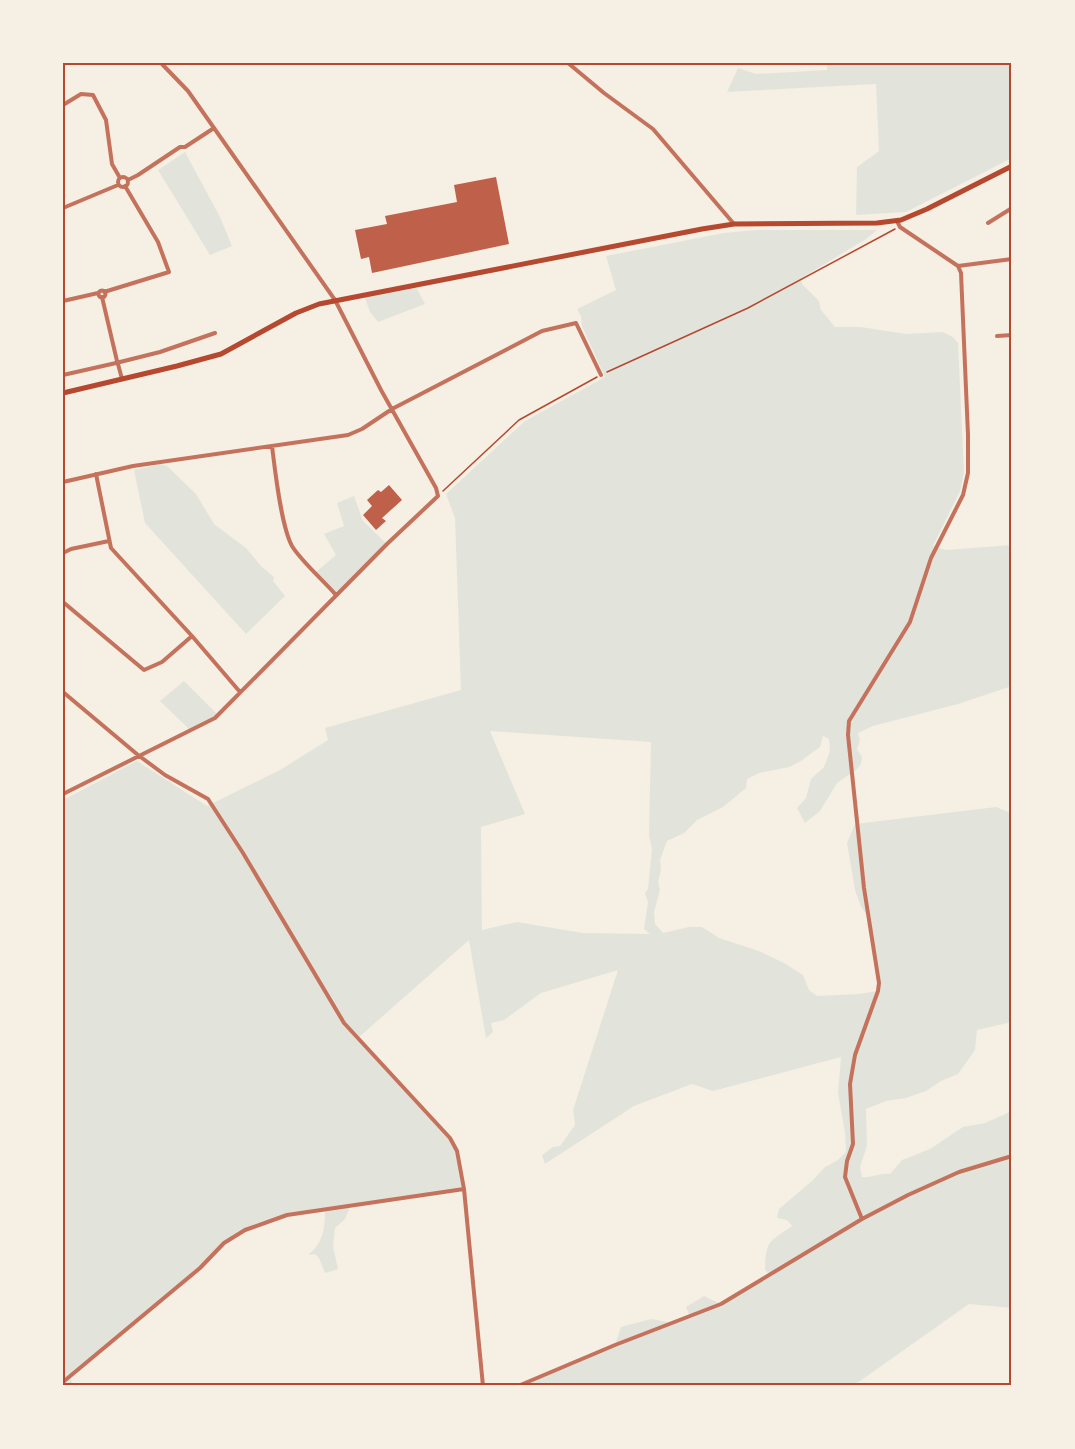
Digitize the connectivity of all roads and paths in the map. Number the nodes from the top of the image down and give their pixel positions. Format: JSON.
{"nodes":[{"id":1,"x":161,"y":63,"type":"edge"},
{"id":2,"x":568,"y":63,"type":"edge"},
{"id":3,"x":63,"y":105,"type":"edge"},
{"id":4,"x":214,"y":128,"type":"junction"},
{"id":5,"x":1012,"y":166,"type":"edge"},
{"id":6,"x":120,"y":178,"type":"junction"},
{"id":7,"x":128,"y":180,"type":"junction"},
{"id":8,"x":118,"y":184,"type":"junction"},
{"id":9,"x":125,"y":186,"type":"junction"},
{"id":10,"x":63,"y":208,"type":"edge"},
{"id":11,"x":1012,"y":208,"type":"edge"},
{"id":12,"x":897,"y":220,"type":"junction"},
{"id":13,"x":988,"y":223,"type":"dead end"},
{"id":14,"x":734,"y":225,"type":"junction"},
{"id":15,"x":900,"y":227,"type":"junction"},
{"id":16,"x":1012,"y":260,"type":"edge"},
{"id":17,"x":958,"y":266,"type":"junction"},
{"id":18,"x":104,"y":292,"type":"junction"},
{"id":19,"x":98,"y":293,"type":"junction"},
{"id":20,"x":102,"y":297,"type":"junction"},
{"id":21,"x":335,"y":300,"type":"junction"},
{"id":22,"x":63,"y":301,"type":"edge"},
{"id":23,"x":215,"y":333,"type":"dead end"},
{"id":24,"x":1012,"y":335,"type":"edge"},
{"id":25,"x":997,"y":336,"type":"dead end"},
{"id":26,"x":118,"y":363,"type":"junction"},
{"id":27,"x":63,"y":375,"type":"edge"},
{"id":28,"x":601,"y":375,"type":"junction"},
{"id":29,"x":122,"y":379,"type":"junction"},
{"id":30,"x":63,"y":393,"type":"edge"},
{"id":31,"x":392,"y":409,"type":"junction"},
{"id":32,"x":272,"y":446,"type":"junction"},
{"id":33,"x":96,"y":474,"type":"junction"},
{"id":34,"x":63,"y":482,"type":"edge"},
{"id":35,"x":438,"y":496,"type":"junction"},
{"id":36,"x":109,"y":541,"type":"junction"},
{"id":37,"x":63,"y":553,"type":"edge"},
{"id":38,"x":336,"y":595,"type":"junction"},
{"id":39,"x":63,"y":603,"type":"edge"},
{"id":40,"x":192,"y":636,"type":"junction"},
{"id":41,"x":63,"y":692,"type":"edge"},
{"id":42,"x":240,"y":692,"type":"junction"},
{"id":43,"x":138,"y":755,"type":"junction"},
{"id":44,"x":63,"y":794,"type":"edge"},
{"id":45,"x":1012,"y":1156,"type":"edge"},
{"id":46,"x":464,"y":1189,"type":"junction"},
{"id":47,"x":862,"y":1219,"type":"junction"},
{"id":48,"x":63,"y":1382,"type":"edge"},
{"id":49,"x":483,"y":1386,"type":"edge"},
{"id":50,"x":518,"y":1386,"type":"edge"}],
"edges":[{"from":1,"to":4,"type":"street"},
{"from":2,"to":14,"type":"street"},
{"from":3,"to":6,"type":"street"},
{"from":4,"to":7,"type":"street"},
{"from":4,"to":21,"type":"street"},
{"from":5,"to":12,"type":"main road"},
{"from":6,"to":7,"type":"street"},
{"from":6,"to":8,"type":"street"},
{"from":7,"to":9,"type":"street"},
{"from":8,"to":9,"type":"street"},
{"from":8,"to":10,"type":"street"},
{"from":9,"to":18,"type":"street"},
{"from":11,"to":13,"type":"street"},
{"from":12,"to":14,"type":"main road"},
{"from":12,"to":15,"type":"street"},
{"from":14,"to":21,"type":"main road"},
{"from":15,"to":17,"type":"street"},
{"from":15,"to":28,"type":"path"},
{"from":16,"to":17,"type":"street"},
{"from":17,"to":47,"type":"street"},
{"from":18,"to":19,"type":"street"},
{"from":18,"to":20,"type":"street"},
{"from":19,"to":20,"type":"street"},
{"from":19,"to":22,"type":"street"},
{"from":20,"to":26,"type":"street"},
{"from":21,"to":29,"type":"main road"},
{"from":21,"to":31,"type":"street"},
{"from":23,"to":26,"type":"street"},
{"from":24,"to":25,"type":"street"},
{"from":26,"to":27,"type":"street"},
{"from":26,"to":29,"type":"street"},
{"from":28,"to":31,"type":"street"},
{"from":28,"to":35,"type":"path"},
{"from":29,"to":30,"type":"main road"},
{"from":31,"to":32,"type":"street"},
{"from":31,"to":35,"type":"street"},
{"from":32,"to":33,"type":"street"},
{"from":32,"to":38,"type":"street"},
{"from":33,"to":34,"type":"street"},
{"from":33,"to":36,"type":"street"},
{"from":35,"to":38,"type":"street"},
{"from":36,"to":37,"type":"street"},
{"from":36,"to":40,"type":"street"},
{"from":38,"to":42,"type":"street"},
{"from":39,"to":40,"type":"street"},
{"from":40,"to":42,"type":"street"},
{"from":41,"to":43,"type":"street"},
{"from":42,"to":43,"type":"street"},
{"from":43,"to":44,"type":"street"},
{"from":43,"to":46,"type":"street"},
{"from":45,"to":47,"type":"street"},
{"from":46,"to":48,"type":"street"},
{"from":46,"to":49,"type":"street"},
{"from":47,"to":50,"type":"street"}]}
